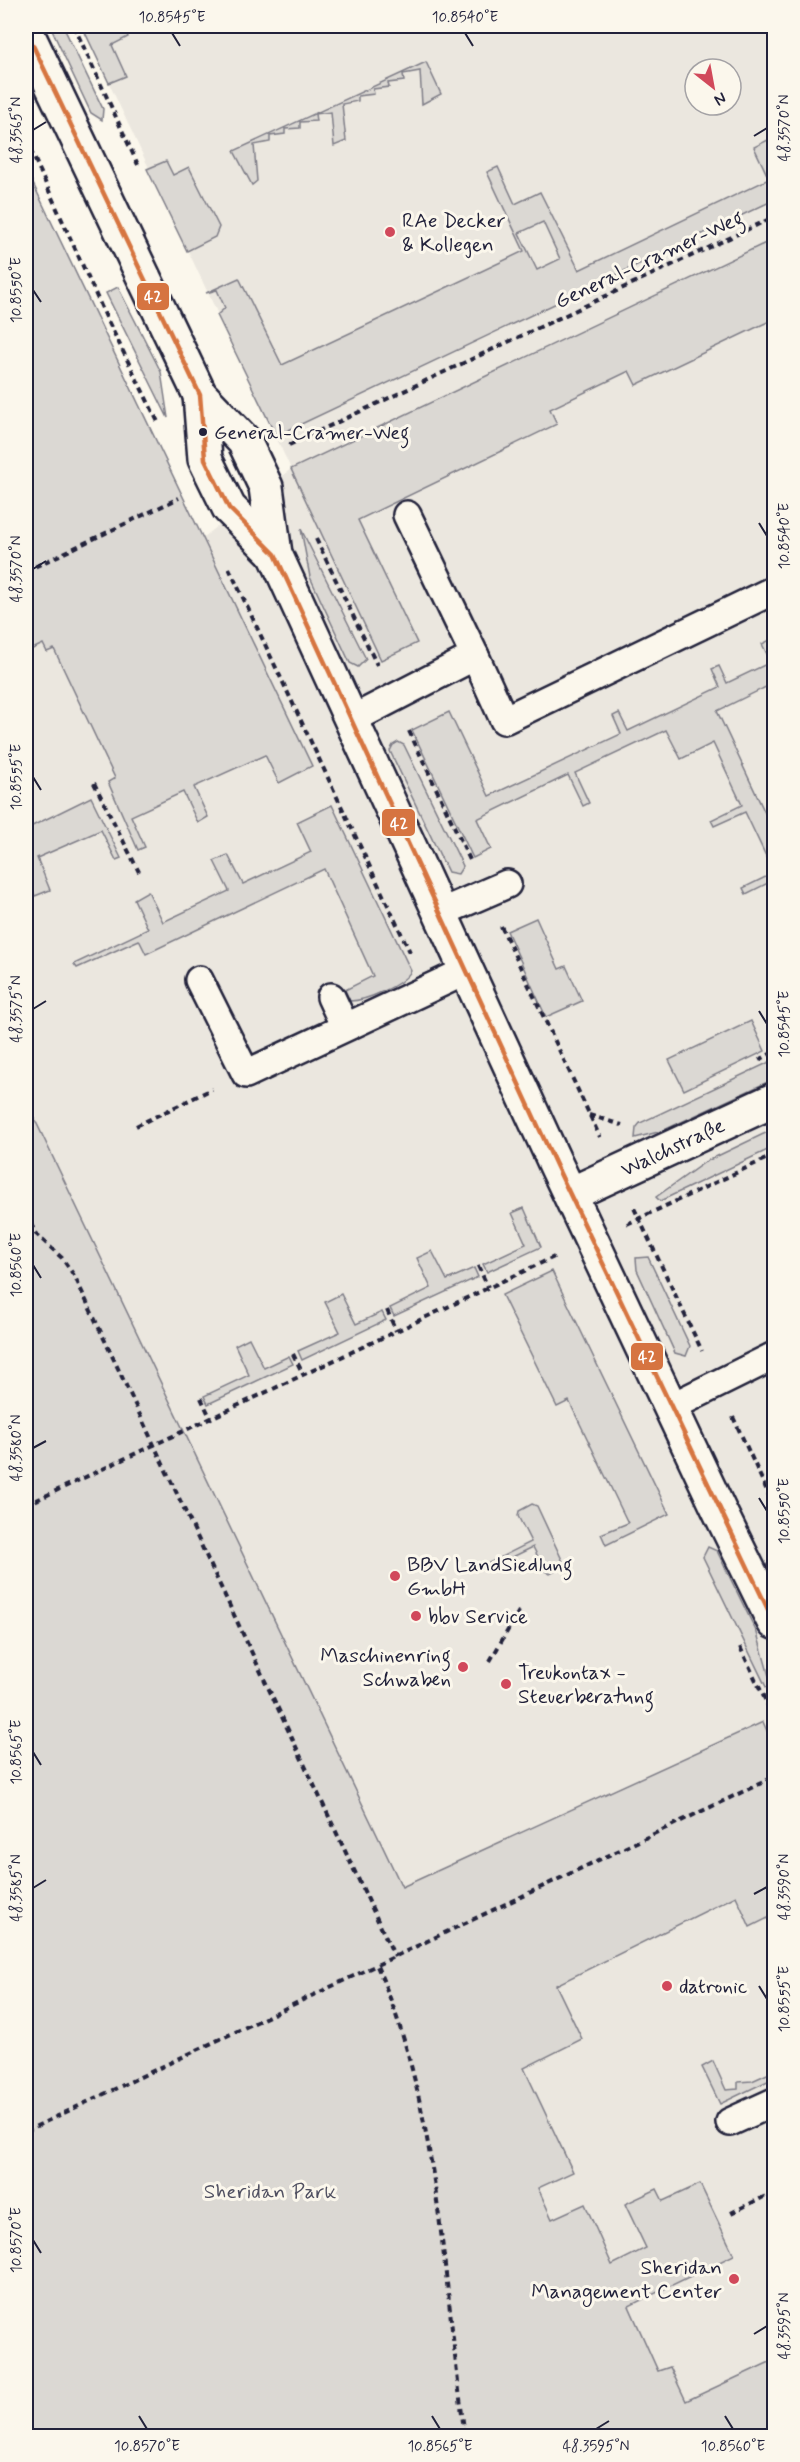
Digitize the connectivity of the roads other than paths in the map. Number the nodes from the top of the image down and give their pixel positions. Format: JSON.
{"nodes":[{"id":1,"x":26,"y":31,"type":"edge"},
{"id":2,"x":200,"y":395,"type":"junction"},
{"id":3,"x":407,"y":515,"type":"dead end"},
{"id":4,"x":275,"y":554,"type":"junction"},
{"id":5,"x":774,"y":590,"type":"edge"},
{"id":6,"x":475,"y":656,"type":"junction"},
{"id":7,"x":351,"y":720,"type":"junction"},
{"id":8,"x":496,"y":889,"type":"road end"},
{"id":9,"x":440,"y":913,"type":"junction"},
{"id":10,"x":466,"y":971,"type":"junction"},
{"id":11,"x":199,"y":980,"type":"dead end"},
{"id":12,"x":331,"y":997,"type":"dead end"},
{"id":13,"x":345,"y":1027,"type":"junction"},
{"id":14,"x":774,"y":1100,"type":"edge"},
{"id":15,"x":571,"y":1194,"type":"junction"},
{"id":16,"x":774,"y":1356,"type":"edge"},
{"id":17,"x":671,"y":1407,"type":"junction"},
{"id":18,"x":774,"y":1622,"type":"edge"},
{"id":19,"x":774,"y":2102,"type":"edge"},
{"id":20,"x":730,"y":2122,"type":"dead end"}],
"edges":[{"from":1,"to":2,"type":"street"},
{"from":2,"to":4,"type":"street"},
{"from":2,"to":4,"type":"street"},
{"from":3,"to":6,"type":"lane"},
{"from":4,"to":7,"type":"street"},
{"from":5,"to":6,"type":"lane"},
{"from":6,"to":7,"type":"lane"},
{"from":7,"to":9,"type":"street"},
{"from":8,"to":9,"type":"lane"},
{"from":9,"to":10,"type":"street"},
{"from":10,"to":13,"type":"lane"},
{"from":10,"to":15,"type":"street"},
{"from":11,"to":13,"type":"lane"},
{"from":12,"to":13,"type":"lane"},
{"from":14,"to":15,"type":"street","name":"Walchstraße"},
{"from":15,"to":17,"type":"street"},
{"from":16,"to":17,"type":"lane"},
{"from":17,"to":18,"type":"street"},
{"from":19,"to":20,"type":"lane"}]}
